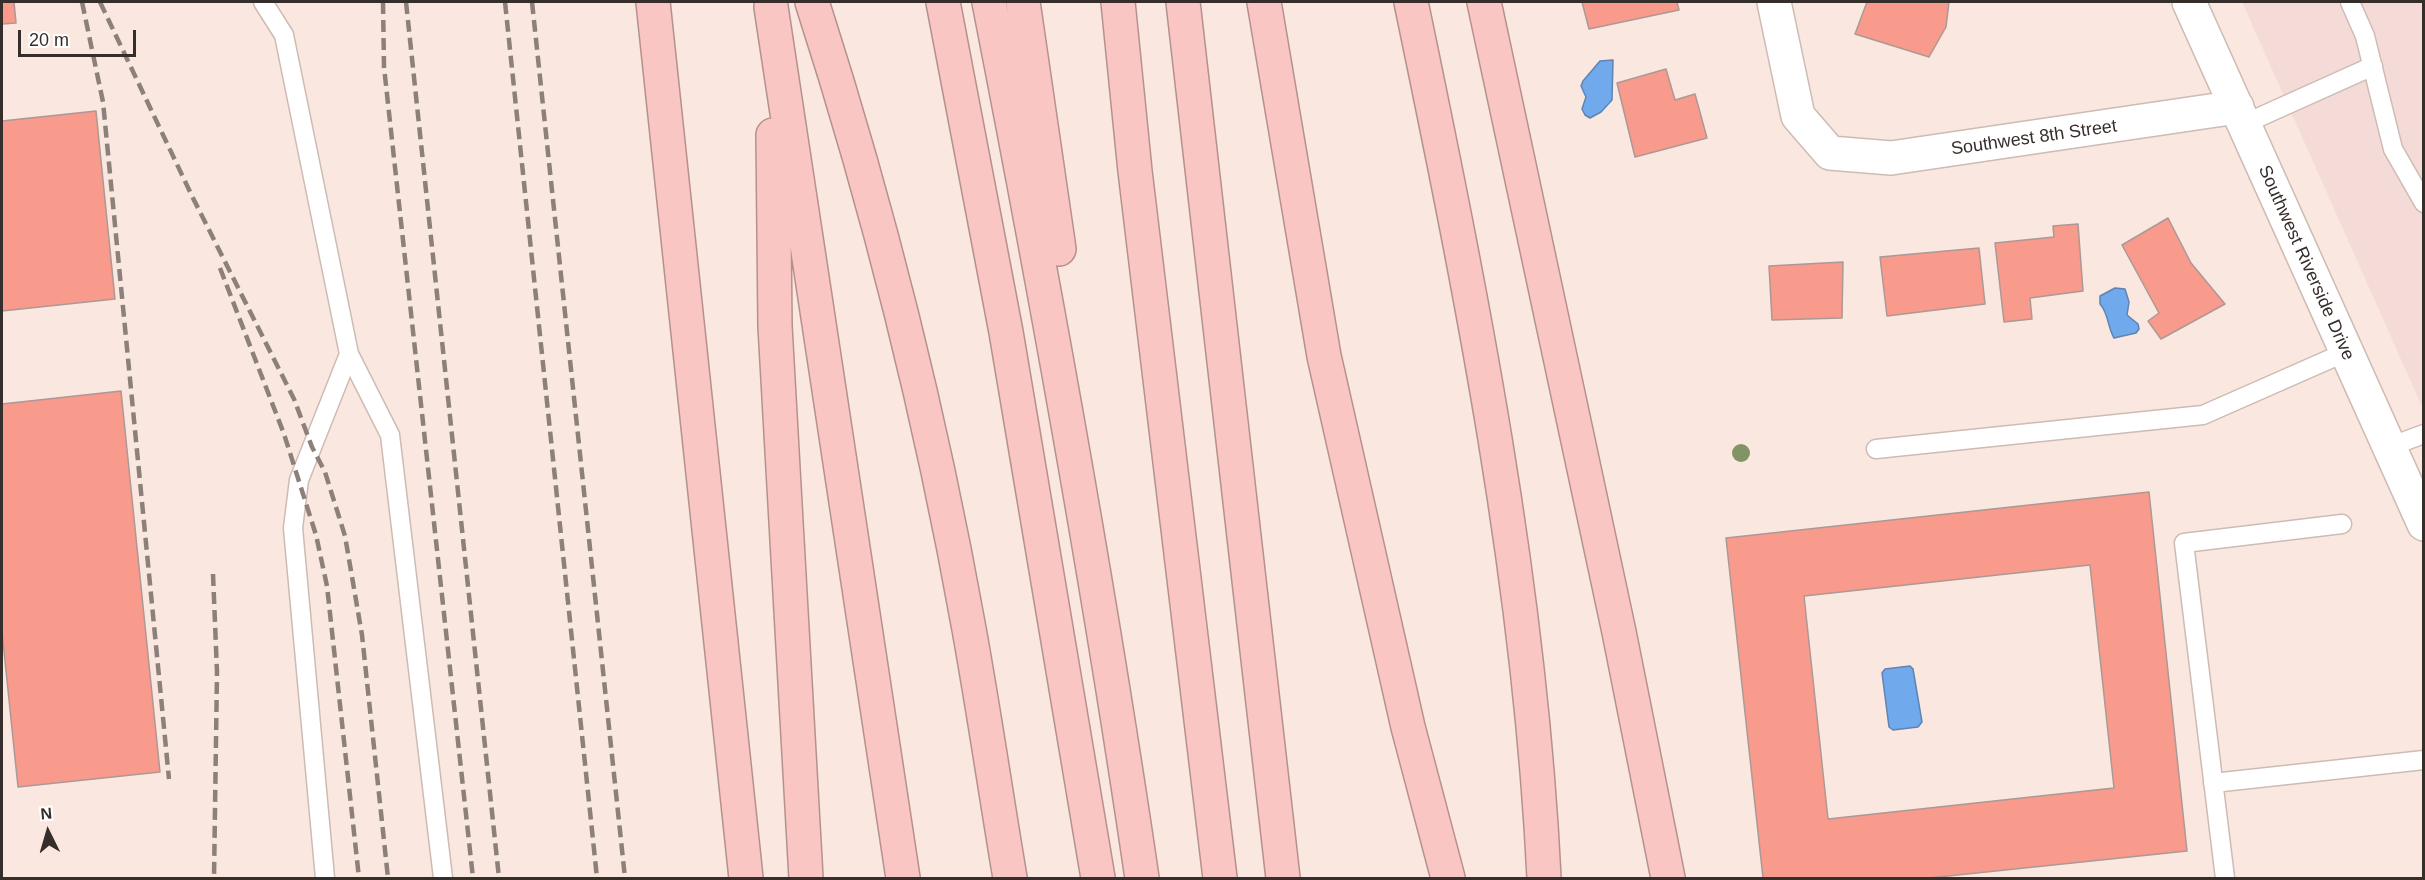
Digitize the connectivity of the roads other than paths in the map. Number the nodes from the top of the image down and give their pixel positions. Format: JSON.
{"nodes":[{"id":1,"x":263,"y":2,"type":"edge"},
{"id":2,"x":652,"y":2,"type":"edge"},
{"id":3,"x":812,"y":2,"type":"edge"},
{"id":4,"x":943,"y":2,"type":"edge"},
{"id":5,"x":989,"y":2,"type":"edge"},
{"id":6,"x":1023,"y":2,"type":"edge"},
{"id":7,"x":1105,"y":2,"type":"edge"},
{"id":8,"x":1118,"y":2,"type":"edge"},
{"id":9,"x":1183,"y":2,"type":"edge"},
{"id":10,"x":1264,"y":2,"type":"edge"},
{"id":11,"x":1411,"y":2,"type":"edge"},
{"id":12,"x":1484,"y":2,"type":"edge"},
{"id":13,"x":1774,"y":2,"type":"edge"},
{"id":14,"x":2189,"y":2,"type":"edge"},
{"id":15,"x":2350,"y":2,"type":"edge"},
{"id":16,"x":771,"y":4,"type":"edge"},
{"id":17,"x":2373,"y":66,"type":"junction"},
{"id":18,"x":2240,"y":116,"type":"junction"},
{"id":19,"x":1135,"y":171,"type":"junction"},
{"id":20,"x":2424,"y":203,"type":"edge"},
{"id":21,"x":2346,"y":352,"type":"junction"},
{"id":22,"x":349,"y":354,"type":"junction"},
{"id":23,"x":2424,"y":434,"type":"edge"},
{"id":24,"x":2389,"y":447,"type":"junction"},
{"id":25,"x":1876,"y":449,"type":"dead end"},
{"id":26,"x":2342,"y":524,"type":"dead end"},
{"id":27,"x":2424,"y":524,"type":"edge"},
{"id":28,"x":1099,"y":608,"type":"junction"},
{"id":29,"x":2424,"y":760,"type":"edge"},
{"id":30,"x":2213,"y":783,"type":"junction"},
{"id":31,"x":325,"y":879,"type":"edge"},
{"id":32,"x":443,"y":879,"type":"edge"},
{"id":33,"x":746,"y":879,"type":"edge"},
{"id":34,"x":806,"y":879,"type":"edge"},
{"id":35,"x":903,"y":879,"type":"edge"},
{"id":36,"x":1010,"y":879,"type":"edge"},
{"id":37,"x":1098,"y":879,"type":"edge"},
{"id":38,"x":1142,"y":879,"type":"edge"},
{"id":39,"x":1220,"y":879,"type":"edge"},
{"id":40,"x":1283,"y":879,"type":"edge"},
{"id":41,"x":1448,"y":879,"type":"edge"},
{"id":42,"x":1544,"y":879,"type":"edge"},
{"id":43,"x":1668,"y":879,"type":"edge"},
{"id":44,"x":2225,"y":879,"type":"edge"}],
"edges":[{"from":1,"to":22,"type":"lane"},
{"from":2,"to":33,"type":"highway"},
{"from":3,"to":36,"type":"highway"},
{"from":4,"to":37,"type":"highway"},
{"from":5,"to":28,"type":"highway"},
{"from":6,"to":28,"type":"highway"},
{"from":7,"to":19,"type":"highway"},
{"from":8,"to":19,"type":"highway"},
{"from":9,"to":40,"type":"highway"},
{"from":10,"to":41,"type":"highway"},
{"from":11,"to":42,"type":"highway"},
{"from":12,"to":43,"type":"highway"},
{"from":13,"to":18,"type":"street","name":"Southwest 8th Street"},
{"from":14,"to":18,"type":"street","name":"Southwest Riverside Drive"},
{"from":15,"to":17,"type":"lane"},
{"from":16,"to":34,"type":"highway"},
{"from":16,"to":35,"type":"highway"},
{"from":17,"to":18,"type":"lane"},
{"from":17,"to":20,"type":"lane"},
{"from":18,"to":21,"type":"street","name":"Southwest Riverside Drive"},
{"from":19,"to":39,"type":"highway"},
{"from":21,"to":24,"type":"street","name":"Southwest Riverside Drive"},
{"from":21,"to":25,"type":"lane"},
{"from":22,"to":31,"type":"lane"},
{"from":22,"to":32,"type":"lane"},
{"from":23,"to":24,"type":"lane"},
{"from":24,"to":27,"type":"street","name":"Southwest Riverside Drive"},
{"from":26,"to":30,"type":"lane"},
{"from":28,"to":38,"type":"highway"},
{"from":29,"to":30,"type":"lane"},
{"from":30,"to":44,"type":"lane"}]}
